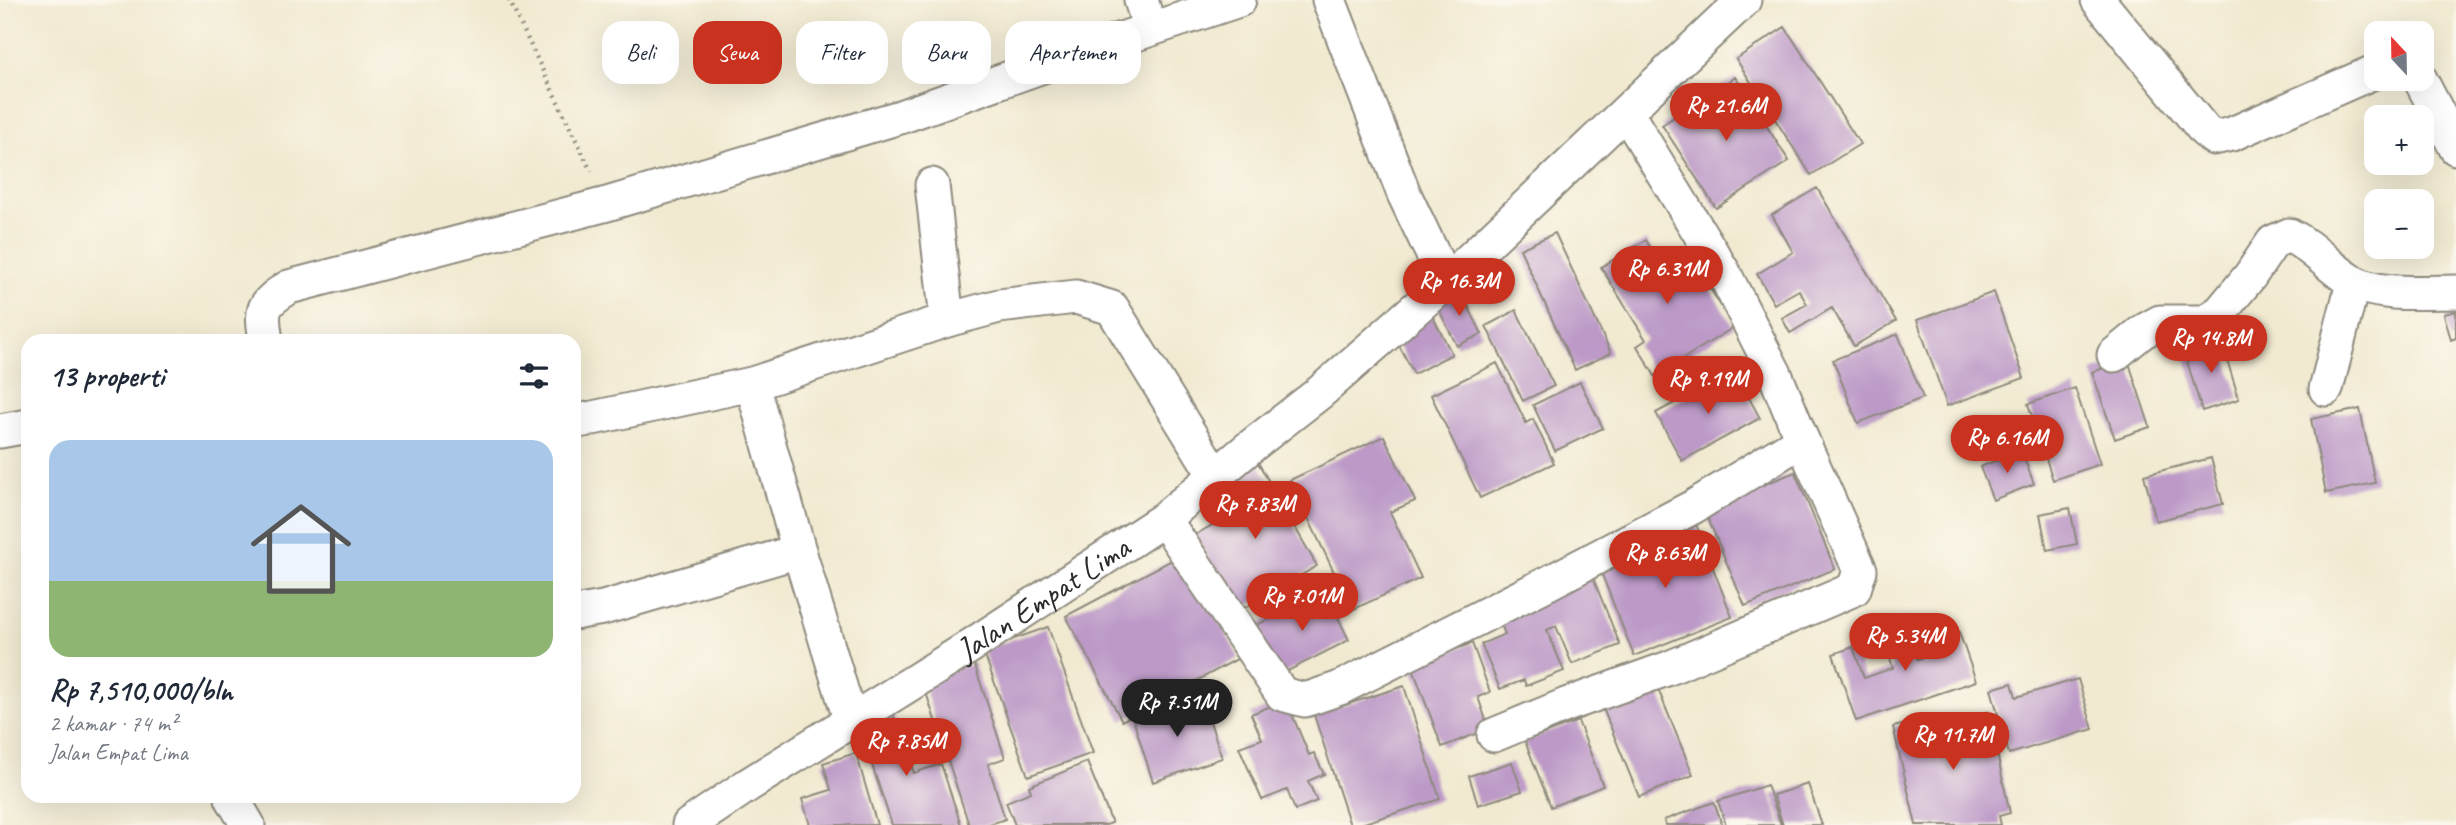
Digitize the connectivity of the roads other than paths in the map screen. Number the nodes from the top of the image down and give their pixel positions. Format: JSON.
{"nodes":[{"id":1,"x":1240,"y":0,"type":"edge"},
{"id":2,"x":1329,"y":0,"type":"edge"},
{"id":3,"x":1744,"y":0,"type":"edge"},
{"id":4,"x":2098,"y":0,"type":"edge"},
{"id":5,"x":1146,"y":14,"type":"edge"},
{"id":6,"x":2364,"y":76,"type":"edge"},
{"id":7,"x":2426,"y":91,"type":"edge"},
{"id":8,"x":1626,"y":112,"type":"junction"},
{"id":9,"x":2456,"y":148,"type":"edge"},
{"id":10,"x":932,"y":185,"type":"dead end"},
{"id":11,"x":1446,"y":282,"type":"junction"},
{"id":12,"x":2353,"y":283,"type":"junction"},
{"id":13,"x":2456,"y":292,"type":"edge"},
{"id":14,"x":947,"y":320,"type":"junction"},
{"id":15,"x":265,"y":334,"type":"edge"},
{"id":16,"x":2114,"y":355,"type":"dead end"},
{"id":17,"x":752,"y":384,"type":"junction"},
{"id":18,"x":2326,"y":388,"type":"dead end"},
{"id":19,"x":581,"y":421,"type":"edge"},
{"id":20,"x":21,"y":427,"type":"edge"},
{"id":21,"x":0,"y":431,"type":"edge"},
{"id":22,"x":1802,"y":440,"type":"junction"},
{"id":23,"x":1216,"y":477,"type":"junction"},
{"id":24,"x":1164,"y":520,"type":"junction"},
{"id":25,"x":799,"y":551,"type":"junction"},
{"id":26,"x":581,"y":612,"type":"edge"},
{"id":27,"x":850,"y":719,"type":"junction"},
{"id":28,"x":1494,"y":735,"type":"dead end"},
{"id":29,"x":689,"y":825,"type":"edge"}],
"edges":[{"from":1,"to":5,"type":"street"},
{"from":2,"to":11,"type":"street"},
{"from":3,"to":8,"type":"street","name":"Jalan Empat Lima"},
{"from":4,"to":6,"type":"street"},
{"from":5,"to":15,"type":"street"},
{"from":7,"to":9,"type":"street"},
{"from":8,"to":11,"type":"street","name":"Jalan Empat Lima"},
{"from":8,"to":22,"type":"street"},
{"from":10,"to":14,"type":"street"},
{"from":11,"to":23,"type":"street","name":"Jalan Empat Lima"},
{"from":12,"to":13,"type":"street"},
{"from":12,"to":16,"type":"street"},
{"from":12,"to":18,"type":"street"},
{"from":14,"to":17,"type":"street"},
{"from":14,"to":23,"type":"street"},
{"from":17,"to":19,"type":"street"},
{"from":17,"to":25,"type":"street"},
{"from":20,"to":21,"type":"street"},
{"from":22,"to":24,"type":"street"},
{"from":22,"to":28,"type":"street"},
{"from":23,"to":24,"type":"street","name":"Jalan Empat Lima"},
{"from":24,"to":27,"type":"street","name":"Jalan Empat Lima"},
{"from":25,"to":26,"type":"street"},
{"from":25,"to":27,"type":"street"},
{"from":27,"to":29,"type":"street","name":"Jalan Empat Lima"}]}
